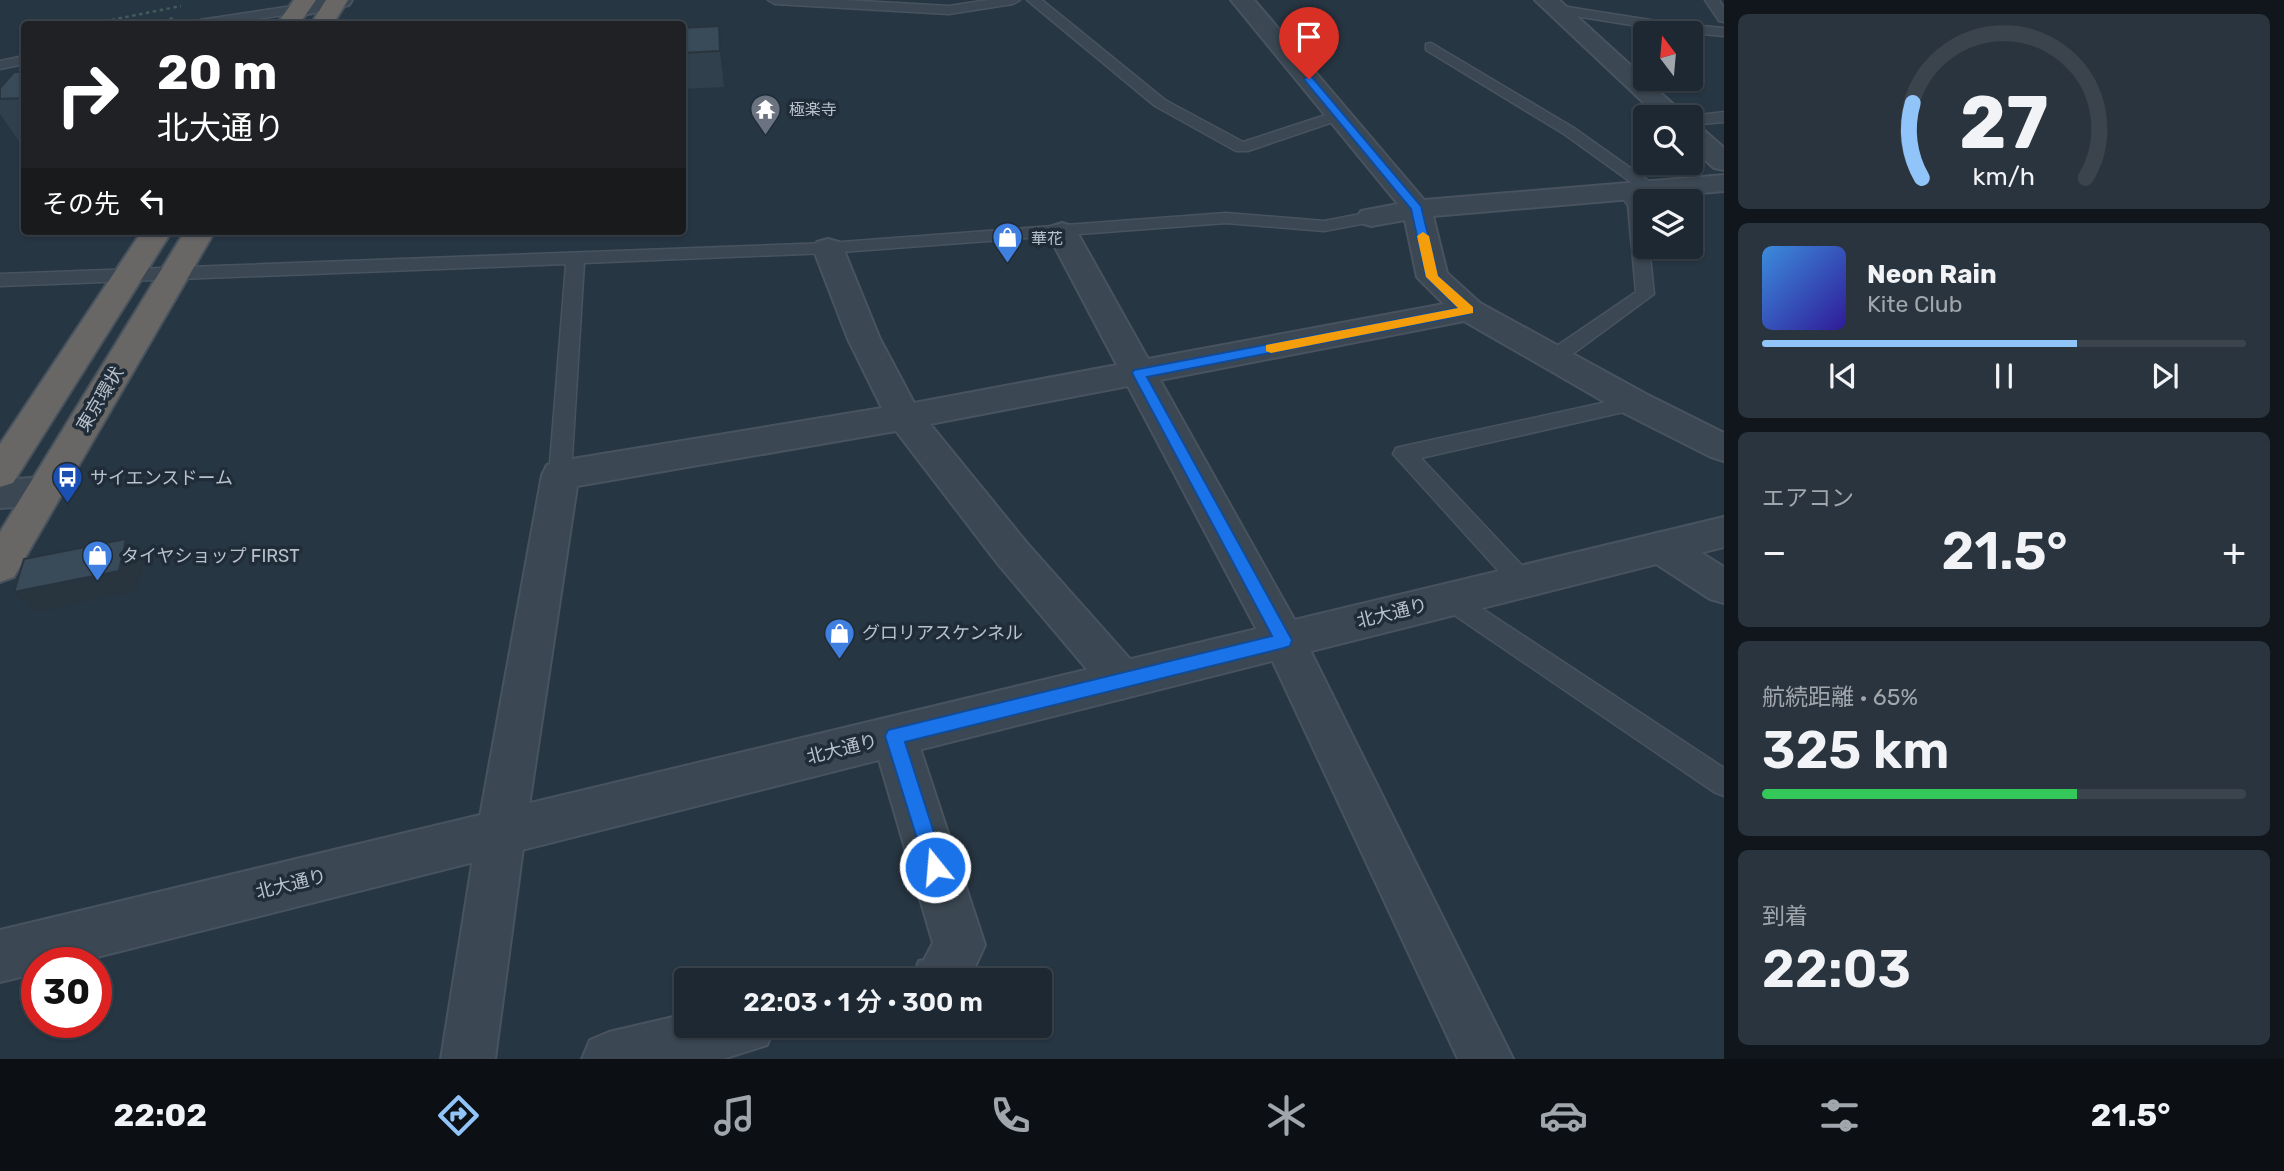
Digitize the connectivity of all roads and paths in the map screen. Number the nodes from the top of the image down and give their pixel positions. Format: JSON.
{"nodes":[{"id":1,"x":338,"y":0,"type":"edge"},
{"id":2,"x":775,"y":0,"type":"edge"},
{"id":3,"x":1013,"y":0,"type":"edge"},
{"id":4,"x":1034,"y":0,"type":"edge"},
{"id":5,"x":1242,"y":0,"type":"edge"},
{"id":6,"x":1712,"y":0,"type":"edge"},
{"id":7,"x":1550,"y":4,"type":"edge"},
{"id":8,"x":168,"y":9,"type":"dead end"},
{"id":9,"x":298,"y":11,"type":"edge"},
{"id":10,"x":1724,"y":18,"type":"edge"},
{"id":11,"x":106,"y":21,"type":"edge"},
{"id":12,"x":223,"y":21,"type":"edge"},
{"id":13,"x":325,"y":21,"type":"edge"},
{"id":14,"x":1724,"y":32,"type":"edge"},
{"id":15,"x":1431,"y":47,"type":"dead end"},
{"id":16,"x":21,"y":61,"type":"edge"},
{"id":17,"x":0,"y":65,"type":"edge"},
{"id":18,"x":1661,"y":105,"type":"edge"},
{"id":19,"x":1340,"y":115,"type":"junction"},
{"id":20,"x":1724,"y":117,"type":"edge"},
{"id":21,"x":1703,"y":119,"type":"edge"},
{"id":22,"x":1703,"y":143,"type":"edge"},
{"id":23,"x":1724,"y":162,"type":"edge"},
{"id":24,"x":1724,"y":183,"type":"edge"},
{"id":25,"x":1652,"y":189,"type":"joint"},
{"id":26,"x":1633,"y":190,"type":"edge"},
{"id":27,"x":1624,"y":191,"type":"junction"},
{"id":28,"x":1417,"y":209,"type":"junction"},
{"id":29,"x":1371,"y":217,"type":"joint"},
{"id":30,"x":1062,"y":232,"type":"junction"},
{"id":31,"x":154,"y":235,"type":"edge"},
{"id":32,"x":198,"y":235,"type":"edge"},
{"id":33,"x":828,"y":248,"type":"junction"},
{"id":34,"x":575,"y":259,"type":"junction"},
{"id":35,"x":176,"y":272,"type":"junction"},
{"id":36,"x":129,"y":275,"type":"junction"},
{"id":37,"x":0,"y":280,"type":"edge"},
{"id":38,"x":1469,"y":310,"type":"junction"},
{"id":39,"x":1552,"y":359,"type":"junction"},
{"id":40,"x":1139,"y":373,"type":"junction"},
{"id":41,"x":1634,"y":403,"type":"junction"},
{"id":42,"x":904,"y":417,"type":"junction"},
{"id":43,"x":1724,"y":448,"type":"edge"},
{"id":44,"x":0,"y":473,"type":"edge"},
{"id":45,"x":560,"y":475,"type":"junction"},
{"id":46,"x":45,"y":491,"type":"junction"},
{"id":47,"x":0,"y":494,"type":"edge"},
{"id":48,"x":1724,"y":532,"type":"edge"},
{"id":49,"x":1661,"y":547,"type":"junction"},
{"id":50,"x":0,"y":566,"type":"edge"},
{"id":51,"x":1522,"y":581,"type":"junction"},
{"id":52,"x":1724,"y":587,"type":"edge"},
{"id":53,"x":1449,"y":599,"type":"junction"},
{"id":54,"x":1284,"y":640,"type":"junction"},
{"id":55,"x":1122,"y":680,"type":"junction"},
{"id":56,"x":894,"y":736,"type":"junction"},
{"id":57,"x":1724,"y":783,"type":"edge"},
{"id":58,"x":501,"y":833,"type":"junction"},
{"id":59,"x":0,"y":956,"type":"edge"},
{"id":60,"x":948,"y":968,"type":"edge"},
{"id":61,"x":697,"y":1038,"type":"edge"},
{"id":62,"x":468,"y":1059,"type":"edge"},
{"id":63,"x":609,"y":1059,"type":"edge"},
{"id":64,"x":1486,"y":1059,"type":"edge"}],
"edges":[{"from":1,"to":9,"type":"street"},
{"from":1,"to":13,"type":"highway"},
{"from":2,"to":3,"type":"lane"},
{"from":4,"to":19,"type":"lane"},
{"from":5,"to":19,"type":"street"},
{"from":6,"to":10,"type":"lane"},
{"from":7,"to":14,"type":"lane"},
{"from":7,"to":18,"type":"street"},
{"from":8,"to":11,"type":"path"},
{"from":9,"to":12,"type":"lane"},
{"from":15,"to":25,"type":"lane"},
{"from":16,"to":17,"type":"lane"},
{"from":19,"to":28,"type":"street"},
{"from":20,"to":21,"type":"lane"},
{"from":22,"to":23,"type":"street"},
{"from":24,"to":25,"type":"street"},
{"from":26,"to":27,"type":"street"},
{"from":27,"to":28,"type":"street"},
{"from":27,"to":39,"type":"lane"},
{"from":28,"to":29,"type":"street"},
{"from":28,"to":38,"type":"street"},
{"from":29,"to":30,"type":"lane"},
{"from":30,"to":33,"type":"lane"},
{"from":30,"to":40,"type":"street"},
{"from":31,"to":36,"type":"highway"},
{"from":32,"to":35,"type":"highway","name":"東京環状"},
{"from":33,"to":34,"type":"lane"},
{"from":33,"to":42,"type":"street"},
{"from":34,"to":35,"type":"lane"},
{"from":34,"to":45,"type":"lane"},
{"from":35,"to":36,"type":"lane"},
{"from":35,"to":46,"type":"highway","name":"東京環状"},
{"from":36,"to":37,"type":"lane"},
{"from":36,"to":44,"type":"highway"},
{"from":38,"to":39,"type":"street"},
{"from":38,"to":40,"type":"street"},
{"from":39,"to":41,"type":"street"},
{"from":40,"to":42,"type":"street"},
{"from":40,"to":54,"type":"street"},
{"from":41,"to":43,"type":"street"},
{"from":41,"to":51,"type":"lane"},
{"from":42,"to":45,"type":"street"},
{"from":42,"to":55,"type":"street"},
{"from":45,"to":58,"type":"street"},
{"from":46,"to":47,"type":"street"},
{"from":46,"to":50,"type":"highway","name":"東京環状"},
{"from":48,"to":49,"type":"street","name":"北大通り"},
{"from":49,"to":51,"type":"street","name":"北大通り"},
{"from":49,"to":52,"type":"street"},
{"from":51,"to":53,"type":"street","name":"北大通り"},
{"from":53,"to":54,"type":"street","name":"北大通り"},
{"from":53,"to":57,"type":"lane"},
{"from":54,"to":55,"type":"street","name":"北大通り"},
{"from":54,"to":64,"type":"street"},
{"from":55,"to":56,"type":"street","name":"北大通り"},
{"from":56,"to":58,"type":"street","name":"北大通り"},
{"from":56,"to":60,"type":"street"},
{"from":58,"to":59,"type":"street","name":"北大通り"},
{"from":58,"to":62,"type":"street"},
{"from":61,"to":63,"type":"street"}]}
